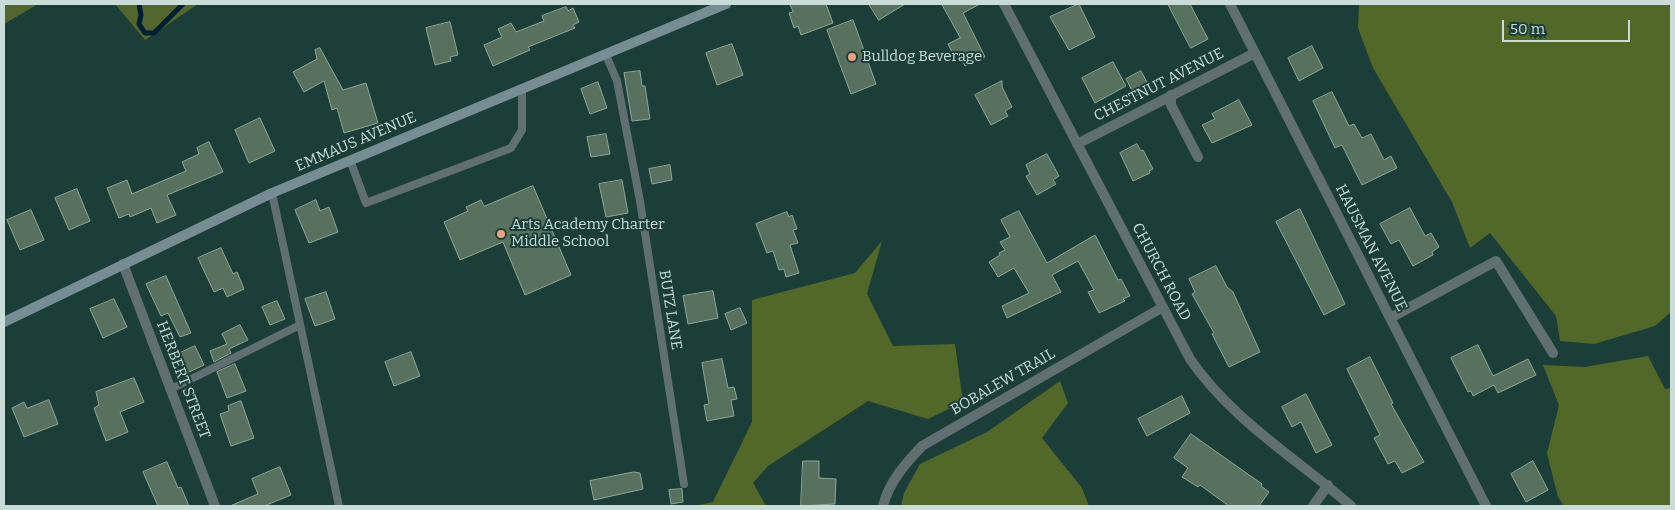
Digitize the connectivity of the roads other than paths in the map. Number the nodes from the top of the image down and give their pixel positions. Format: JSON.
{"nodes":[{"id":1,"x":726,"y":4,"type":"edge"},
{"id":2,"x":1004,"y":4,"type":"edge"},
{"id":3,"x":1230,"y":4,"type":"edge"},
{"id":4,"x":1255,"y":53,"type":"junction"},
{"id":5,"x":606,"y":55,"type":"junction"},
{"id":6,"x":522,"y":89,"type":"junction"},
{"id":7,"x":1171,"y":96,"type":"junction"},
{"id":8,"x":1077,"y":144,"type":"junction"},
{"id":9,"x":1198,"y":157,"type":"dead end"},
{"id":10,"x":350,"y":160,"type":"junction"},
{"id":11,"x":272,"y":193,"type":"junction"},
{"id":12,"x":123,"y":264,"type":"junction"},
{"id":13,"x":1163,"y":307,"type":"junction"},
{"id":14,"x":1390,"y":318,"type":"junction"},
{"id":15,"x":4,"y":322,"type":"edge"},
{"id":16,"x":300,"y":325,"type":"junction"},
{"id":17,"x":1553,"y":353,"type":"dead end"},
{"id":18,"x":170,"y":389,"type":"junction"},
{"id":19,"x":684,"y":484,"type":"dead end"},
{"id":20,"x":1328,"y":485,"type":"junction"},
{"id":21,"x":215,"y":506,"type":"edge"},
{"id":22,"x":339,"y":506,"type":"edge"},
{"id":23,"x":882,"y":506,"type":"edge"},
{"id":24,"x":1313,"y":506,"type":"edge"},
{"id":25,"x":1351,"y":506,"type":"edge"},
{"id":26,"x":1486,"y":506,"type":"edge"}],
"edges":[{"from":1,"to":5,"type":"main road","name":"EMMAUS AVENUE"},
{"from":2,"to":8,"type":"street","name":"CHURCH ROAD"},
{"from":3,"to":4,"type":"street","name":"HAUSMAN AVENUE"},
{"from":4,"to":7,"type":"street","name":"CHESTNUT AVENUE"},
{"from":4,"to":14,"type":"street","name":"HAUSMAN AVENUE"},
{"from":5,"to":6,"type":"main road","name":"EMMAUS AVENUE"},
{"from":5,"to":19,"type":"lane","name":"BUTZ LANE"},
{"from":6,"to":10,"type":"main road","name":"EMMAUS AVENUE"},
{"from":6,"to":10,"type":"lane"},
{"from":7,"to":8,"type":"street","name":"CHESTNUT AVENUE"},
{"from":7,"to":9,"type":"street"},
{"from":8,"to":13,"type":"street","name":"CHURCH ROAD"},
{"from":10,"to":11,"type":"main road","name":"EMMAUS AVENUE"},
{"from":11,"to":12,"type":"main road","name":"EMMAUS AVENUE"},
{"from":11,"to":16,"type":"lane"},
{"from":12,"to":15,"type":"main road","name":"EMMAUS AVENUE"},
{"from":12,"to":18,"type":"street","name":"HERBERT STREET"},
{"from":13,"to":20,"type":"street","name":"CHURCH ROAD"},
{"from":13,"to":23,"type":"street","name":"BOBALEW TRAIL"},
{"from":14,"to":17,"type":"street"},
{"from":14,"to":26,"type":"street","name":"HAUSMAN AVENUE"},
{"from":16,"to":18,"type":"lane"},
{"from":16,"to":22,"type":"lane"},
{"from":18,"to":21,"type":"street","name":"HERBERT STREET"},
{"from":20,"to":24,"type":"street"},
{"from":20,"to":25,"type":"street","name":"CHURCH ROAD"}]}
